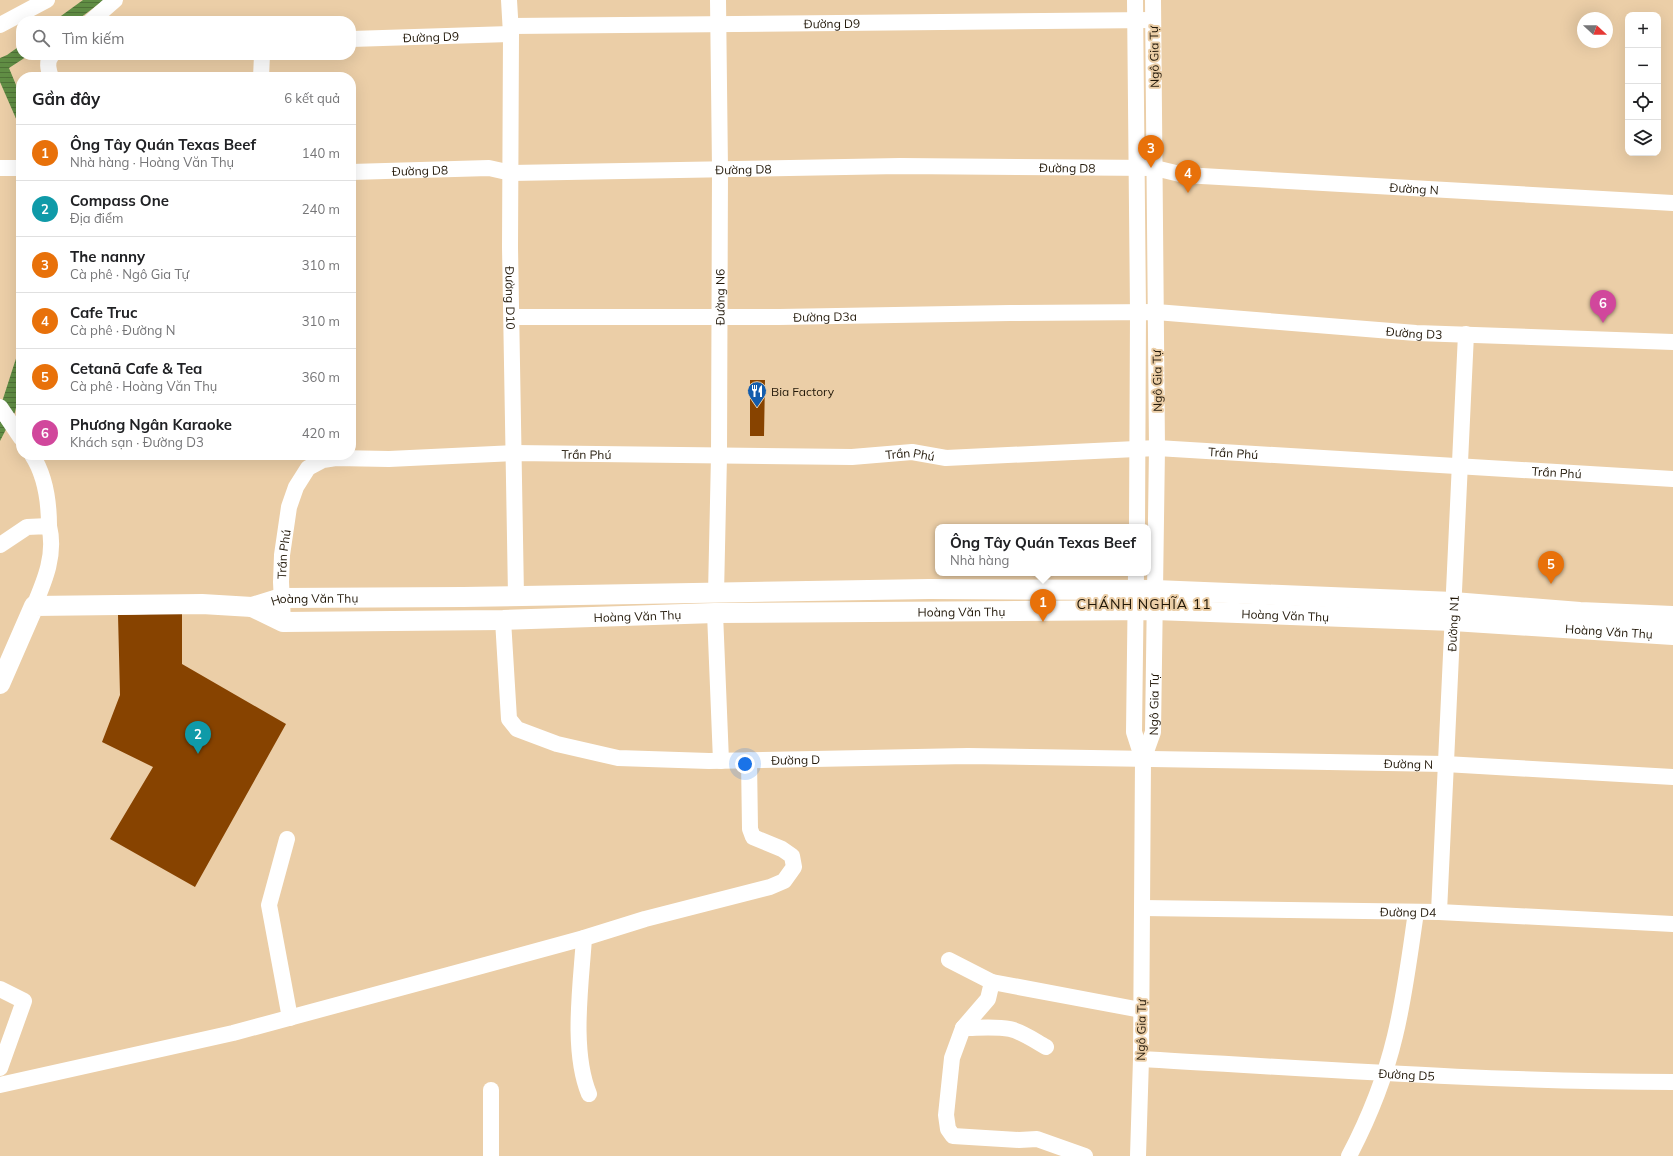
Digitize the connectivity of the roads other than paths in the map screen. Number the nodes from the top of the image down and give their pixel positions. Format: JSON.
{"nodes":[{"id":1,"x":47,"y":0,"type":"edge"},
{"id":2,"x":115,"y":0,"type":"edge"},
{"id":3,"x":509,"y":0,"type":"edge"},
{"id":4,"x":718,"y":0,"type":"edge"},
{"id":5,"x":1135,"y":0,"type":"edge"},
{"id":6,"x":1153,"y":0,"type":"edge"},
{"id":7,"x":16,"y":16,"type":"edge"},
{"id":8,"x":17,"y":16,"type":"edge"},
{"id":9,"x":97,"y":16,"type":"edge"},
{"id":10,"x":1136,"y":20,"type":"junction"},
{"id":11,"x":1153,"y":20,"type":"junction"},
{"id":12,"x":718,"y":24,"type":"junction"},
{"id":13,"x":0,"y":25,"type":"edge"},
{"id":14,"x":511,"y":30,"type":"junction"},
{"id":15,"x":356,"y":39,"type":"edge"},
{"id":16,"x":49,"y":60,"type":"edge"},
{"id":17,"x":262,"y":60,"type":"edge"},
{"id":18,"x":49,"y":72,"type":"edge"},
{"id":19,"x":261,"y":72,"type":"edge"},
{"id":20,"x":1137,"y":168,"type":"junction"},
{"id":21,"x":1155,"y":168,"type":"junction"},
{"id":22,"x":720,"y":169,"type":"junction"},
{"id":23,"x":356,"y":172,"type":"edge"},
{"id":24,"x":511,"y":173,"type":"junction"},
{"id":25,"x":1673,"y":203,"type":"edge"},
{"id":26,"x":1138,"y":312,"type":"junction"},
{"id":27,"x":1156,"y":312,"type":"junction"},
{"id":28,"x":512,"y":317,"type":"junction"},
{"id":29,"x":720,"y":317,"type":"junction"},
{"id":30,"x":1466,"y":334,"type":"junction"},
{"id":31,"x":1673,"y":342,"type":"edge"},
{"id":32,"x":0,"y":407,"type":"edge"},
{"id":33,"x":16,"y":431,"type":"edge"},
{"id":34,"x":1157,"y":448,"type":"junction"},
{"id":35,"x":1138,"y":449,"type":"junction"},
{"id":36,"x":514,"y":453,"type":"junction"},
{"id":37,"x":720,"y":456,"type":"junction"},
{"id":38,"x":356,"y":458,"type":"edge"},
{"id":39,"x":35,"y":460,"type":"edge"},
{"id":40,"x":323,"y":460,"type":"edge"},
{"id":41,"x":1460,"y":466,"type":"junction"},
{"id":42,"x":1673,"y":479,"type":"edge"},
{"id":43,"x":1137,"y":524,"type":"edge"},
{"id":44,"x":1150,"y":524,"type":"edge"},
{"id":45,"x":49,"y":526,"type":"junction"},
{"id":46,"x":0,"y":545,"type":"edge"},
{"id":47,"x":1146,"y":576,"type":"edge"},
{"id":48,"x":929,"y":589,"type":"junction"},
{"id":49,"x":834,"y":590,"type":"junction"},
{"id":50,"x":1025,"y":590,"type":"junction"},
{"id":51,"x":716,"y":594,"type":"junction"},
{"id":52,"x":1144,"y":595,"type":"edge"},
{"id":53,"x":516,"y":596,"type":"junction"},
{"id":54,"x":590,"y":596,"type":"junction"},
{"id":55,"x":463,"y":597,"type":"junction"},
{"id":56,"x":281,"y":598,"type":"junction"},
{"id":57,"x":34,"y":606,"type":"junction"},
{"id":58,"x":252,"y":607,"type":"junction"},
{"id":59,"x":1025,"y":610,"type":"junction"},
{"id":60,"x":930,"y":611,"type":"junction"},
{"id":61,"x":836,"y":612,"type":"junction"},
{"id":62,"x":1453,"y":612,"type":"junction"},
{"id":63,"x":715,"y":613,"type":"junction"},
{"id":64,"x":591,"y":616,"type":"junction"},
{"id":65,"x":1673,"y":616,"type":"edge"},
{"id":66,"x":463,"y":620,"type":"junction"},
{"id":67,"x":503,"y":620,"type":"junction"},
{"id":68,"x":283,"y":622,"type":"junction"},
{"id":69,"x":1652,"y":624,"type":"junction"},
{"id":70,"x":1673,"y":635,"type":"edge"},
{"id":71,"x":0,"y":684,"type":"edge"},
{"id":72,"x":721,"y":760,"type":"junction"},
{"id":73,"x":749,"y":760,"type":"junction"},
{"id":74,"x":1143,"y":760,"type":"junction"},
{"id":75,"x":1445,"y":764,"type":"junction"},
{"id":76,"x":1673,"y":777,"type":"edge"},
{"id":77,"x":287,"y":839,"type":"dead end"},
{"id":78,"x":1142,"y":908,"type":"junction"},
{"id":79,"x":1416,"y":912,"type":"junction"},
{"id":80,"x":1439,"y":912,"type":"junction"},
{"id":81,"x":1673,"y":924,"type":"edge"},
{"id":82,"x":584,"y":938,"type":"junction"},
{"id":83,"x":949,"y":960,"type":"dead end"},
{"id":84,"x":992,"y":982,"type":"junction"},
{"id":85,"x":0,"y":989,"type":"edge"},
{"id":86,"x":1141,"y":1010,"type":"junction"},
{"id":87,"x":290,"y":1018,"type":"junction"},
{"id":88,"x":963,"y":1028,"type":"junction"},
{"id":89,"x":1046,"y":1047,"type":"dead end"},
{"id":90,"x":1141,"y":1059,"type":"junction"},
{"id":91,"x":0,"y":1068,"type":"edge"},
{"id":92,"x":1384,"y":1073,"type":"junction"},
{"id":93,"x":1673,"y":1082,"type":"edge"},
{"id":94,"x":0,"y":1086,"type":"edge"},
{"id":95,"x":491,"y":1090,"type":"dead end"},
{"id":96,"x":588,"y":1094,"type":"dead end"},
{"id":97,"x":491,"y":1156,"type":"edge"},
{"id":98,"x":1085,"y":1156,"type":"edge"},
{"id":99,"x":1138,"y":1156,"type":"edge"},
{"id":100,"x":1349,"y":1156,"type":"edge"}],
"edges":[{"from":1,"to":8,"type":"street"},
{"from":2,"to":9,"type":"street"},
{"from":3,"to":14,"type":"street","name":"Đường D10"},
{"from":4,"to":12,"type":"street","name":"Đường N6"},
{"from":5,"to":10,"type":"street","name":"Ngô Gia Tự"},
{"from":6,"to":11,"type":"street","name":"Ngô Gia Tự"},
{"from":7,"to":13,"type":"street"},
{"from":10,"to":11,"type":"street","name":"Đường D9"},
{"from":10,"to":12,"type":"street","name":"Đường D9"},
{"from":10,"to":20,"type":"street","name":"Ngô Gia Tự"},
{"from":11,"to":21,"type":"street","name":"Ngô Gia Tự"},
{"from":12,"to":14,"type":"street","name":"Đường D9"},
{"from":12,"to":22,"type":"street","name":"Đường N6"},
{"from":14,"to":15,"type":"street","name":"Đường D9"},
{"from":14,"to":24,"type":"street","name":"Đường D10"},
{"from":16,"to":18,"type":"street"},
{"from":17,"to":19,"type":"street"},
{"from":20,"to":21,"type":"street","name":"Đường N"},
{"from":20,"to":22,"type":"street","name":"Đường D8"},
{"from":20,"to":26,"type":"street","name":"Ngô Gia Tự"},
{"from":21,"to":25,"type":"street","name":"Đường N"},
{"from":21,"to":27,"type":"street","name":"Ngô Gia Tự"},
{"from":22,"to":24,"type":"street","name":"Đường D8"},
{"from":22,"to":29,"type":"street","name":"Đường N6"},
{"from":23,"to":24,"type":"street","name":"Đường D8"},
{"from":24,"to":28,"type":"street","name":"Đường D10"},
{"from":26,"to":27,"type":"street","name":"Đường D3"},
{"from":26,"to":29,"type":"street","name":"Đường D3a"},
{"from":26,"to":35,"type":"street","name":"Ngô Gia Tự"},
{"from":27,"to":30,"type":"street","name":"Đường D3"},
{"from":27,"to":34,"type":"street","name":"Ngô Gia Tự"},
{"from":28,"to":29,"type":"street","name":"Đường D3a"},
{"from":28,"to":36,"type":"street","name":"Đường D10"},
{"from":29,"to":37,"type":"street","name":"Đường N6"},
{"from":30,"to":31,"type":"street","name":"Đường D3"},
{"from":30,"to":41,"type":"street","name":"Đường N1"},
{"from":32,"to":33,"type":"street"},
{"from":34,"to":35,"type":"street","name":"Trần Phú"},
{"from":34,"to":41,"type":"street","name":"Trần Phú"},
{"from":34,"to":44,"type":"street","name":"Ngô Gia Tự"},
{"from":35,"to":37,"type":"street","name":"Trần Phú"},
{"from":35,"to":43,"type":"street","name":"Ngô Gia Tự"},
{"from":36,"to":37,"type":"street","name":"Trần Phú"},
{"from":36,"to":38,"type":"street","name":"Trần Phú"},
{"from":36,"to":53,"type":"street","name":"Đường D10"},
{"from":37,"to":51,"type":"street","name":"Đường N6"},
{"from":39,"to":45,"type":"street"},
{"from":40,"to":56,"type":"street","name":"Trần Phú"},
{"from":41,"to":42,"type":"street","name":"Trần Phú"},
{"from":41,"to":62,"type":"street","name":"Đường N1"},
{"from":45,"to":46,"type":"street"},
{"from":45,"to":57,"type":"street"},
{"from":47,"to":52,"type":"street","name":"Ngô Gia Tự"},
{"from":48,"to":49,"type":"street","name":"Hoàng Văn Thụ"},
{"from":48,"to":50,"type":"street","name":"Hoàng Văn Thụ"},
{"from":48,"to":60,"type":"street"},
{"from":49,"to":51,"type":"street","name":"Hoàng Văn Thụ"},
{"from":49,"to":61,"type":"street"},
{"from":50,"to":52,"type":"street","name":"Hoàng Văn Thụ"},
{"from":50,"to":59,"type":"street"},
{"from":51,"to":54,"type":"street","name":"Hoàng Văn Thụ"},
{"from":51,"to":63,"type":"street"},
{"from":52,"to":59,"type":"street","name":"Hoàng Văn Thụ"},
{"from":52,"to":62,"type":"street","name":"Hoàng Văn Thụ"},
{"from":52,"to":74,"type":"street","name":"Ngô Gia Tự"},
{"from":53,"to":54,"type":"street","name":"Hoàng Văn Thụ"},
{"from":53,"to":55,"type":"street","name":"Hoàng Văn Thụ"},
{"from":54,"to":64,"type":"street"},
{"from":55,"to":56,"type":"street","name":"Hoàng Văn Thụ"},
{"from":55,"to":66,"type":"street"},
{"from":56,"to":58,"type":"street","name":"Hoàng Văn Thụ"},
{"from":56,"to":68,"type":"street","name":"Trần Phú"},
{"from":57,"to":58,"type":"street","name":"Hoàng Văn Thụ"},
{"from":57,"to":71,"type":"street"},
{"from":58,"to":68,"type":"street","name":"Hoàng Văn Thụ"},
{"from":59,"to":60,"type":"street","name":"Hoàng Văn Thụ"},
{"from":60,"to":61,"type":"street","name":"Hoàng Văn Thụ"},
{"from":61,"to":63,"type":"street","name":"Hoàng Văn Thụ"},
{"from":62,"to":69,"type":"street","name":"Hoàng Văn Thụ"},
{"from":62,"to":75,"type":"street","name":"Đường N1"},
{"from":63,"to":64,"type":"street","name":"Hoàng Văn Thụ"},
{"from":63,"to":72,"type":"street"},
{"from":64,"to":67,"type":"street","name":"Hoàng Văn Thụ"},
{"from":65,"to":69,"type":"street","name":"Hoàng Văn Thụ"},
{"from":66,"to":67,"type":"street","name":"Hoàng Văn Thụ"},
{"from":66,"to":68,"type":"street","name":"Hoàng Văn Thụ"},
{"from":67,"to":72,"type":"street","name":"Đường D"},
{"from":69,"to":70,"type":"street","name":"Hoàng Văn Thụ"},
{"from":72,"to":73,"type":"street","name":"Đường D"},
{"from":73,"to":74,"type":"street","name":"Đường D"},
{"from":73,"to":82,"type":"street"},
{"from":74,"to":75,"type":"street","name":"Đường N"},
{"from":74,"to":78,"type":"street","name":"Ngô Gia Tự"},
{"from":75,"to":76,"type":"street","name":"Đường N"},
{"from":75,"to":80,"type":"street","name":"Đường N1"},
{"from":77,"to":87,"type":"street"},
{"from":78,"to":79,"type":"street","name":"Đường D4"},
{"from":78,"to":86,"type":"street","name":"Ngô Gia Tự"},
{"from":79,"to":80,"type":"street","name":"Đường D4"},
{"from":79,"to":92,"type":"street"},
{"from":80,"to":81,"type":"street","name":"Đường D4"},
{"from":82,"to":87,"type":"street"},
{"from":82,"to":96,"type":"street"},
{"from":83,"to":84,"type":"street"},
{"from":84,"to":86,"type":"street"},
{"from":84,"to":88,"type":"street"},
{"from":85,"to":91,"type":"street"},
{"from":86,"to":90,"type":"street","name":"Ngô Gia Tự"},
{"from":87,"to":94,"type":"street"},
{"from":88,"to":89,"type":"street"},
{"from":88,"to":98,"type":"street"},
{"from":90,"to":92,"type":"street","name":"Đường D5"},
{"from":90,"to":99,"type":"street","name":"Ngô Gia Tự"},
{"from":92,"to":93,"type":"street","name":"Đường D5"},
{"from":92,"to":100,"type":"street"},
{"from":95,"to":97,"type":"street"}]}
